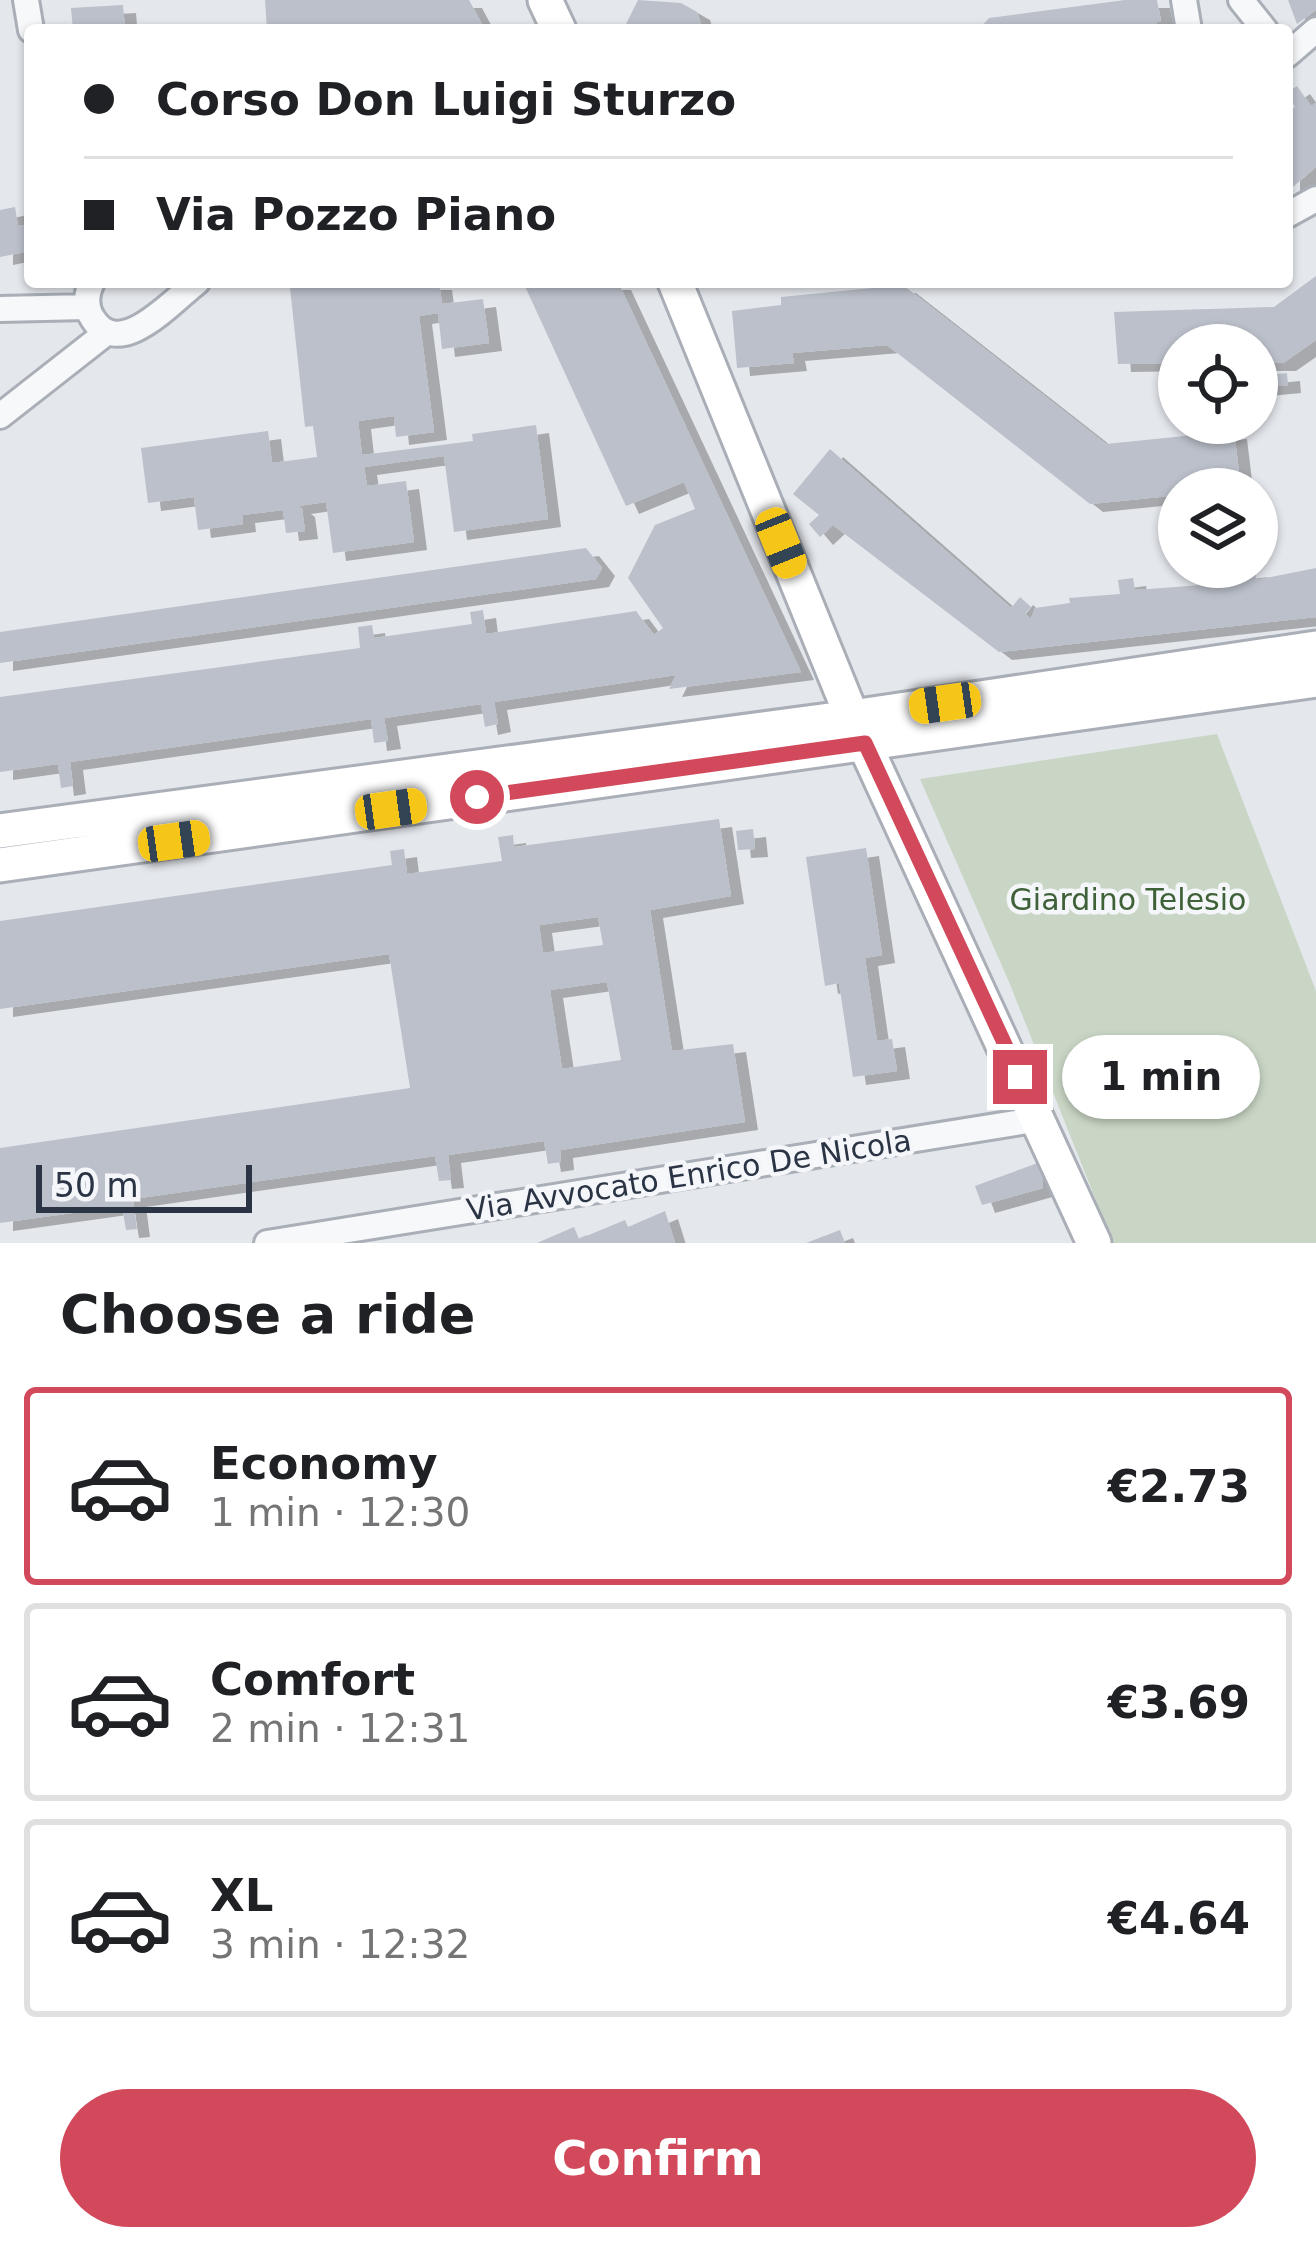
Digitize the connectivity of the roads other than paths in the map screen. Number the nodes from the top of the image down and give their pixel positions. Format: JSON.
{"nodes":[{"id":1,"x":1241,"y":0,"type":"edge"},
{"id":2,"x":1260,"y":24,"type":"edge"},
{"id":3,"x":1316,"y":30,"type":"edge"},
{"id":4,"x":1293,"y":50,"type":"edge"},
{"id":5,"x":188,"y":288,"type":"edge"},
{"id":6,"x":679,"y":288,"type":"edge"},
{"id":7,"x":90,"y":294,"type":"edge"},
{"id":8,"x":0,"y":309,"type":"edge"},
{"id":9,"x":106,"y":333,"type":"junction"},
{"id":10,"x":0,"y":416,"type":"edge"},
{"id":11,"x":1316,"y":648,"type":"edge"},
{"id":12,"x":1316,"y":680,"type":"edge"},
{"id":13,"x":859,"y":730,"type":"junction"},
{"id":14,"x":0,"y":831,"type":"edge"},
{"id":15,"x":0,"y":865,"type":"edge"},
{"id":16,"x":1040,"y":1119,"type":"junction"},
{"id":17,"x":400,"y":1233,"type":"edge"},
{"id":18,"x":267,"y":1243,"type":"edge"},
{"id":19,"x":1094,"y":1243,"type":"edge"}],
"edges":[{"from":1,"to":2,"type":"street"},
{"from":3,"to":4,"type":"street"},
{"from":5,"to":9,"type":"street"},
{"from":6,"to":13,"type":"street"},
{"from":7,"to":8,"type":"street"},
{"from":7,"to":9,"type":"street"},
{"from":9,"to":10,"type":"street"},
{"from":11,"to":13,"type":"street"},
{"from":12,"to":13,"type":"street"},
{"from":13,"to":14,"type":"street"},
{"from":13,"to":15,"type":"street"},
{"from":13,"to":16,"type":"street"},
{"from":16,"to":17,"type":"street","name":"Via Avvocato Enrico De Nicola"},
{"from":16,"to":19,"type":"street"},
{"from":17,"to":18,"type":"street","name":"Via Avvocato Enrico De Nicola"}]}
